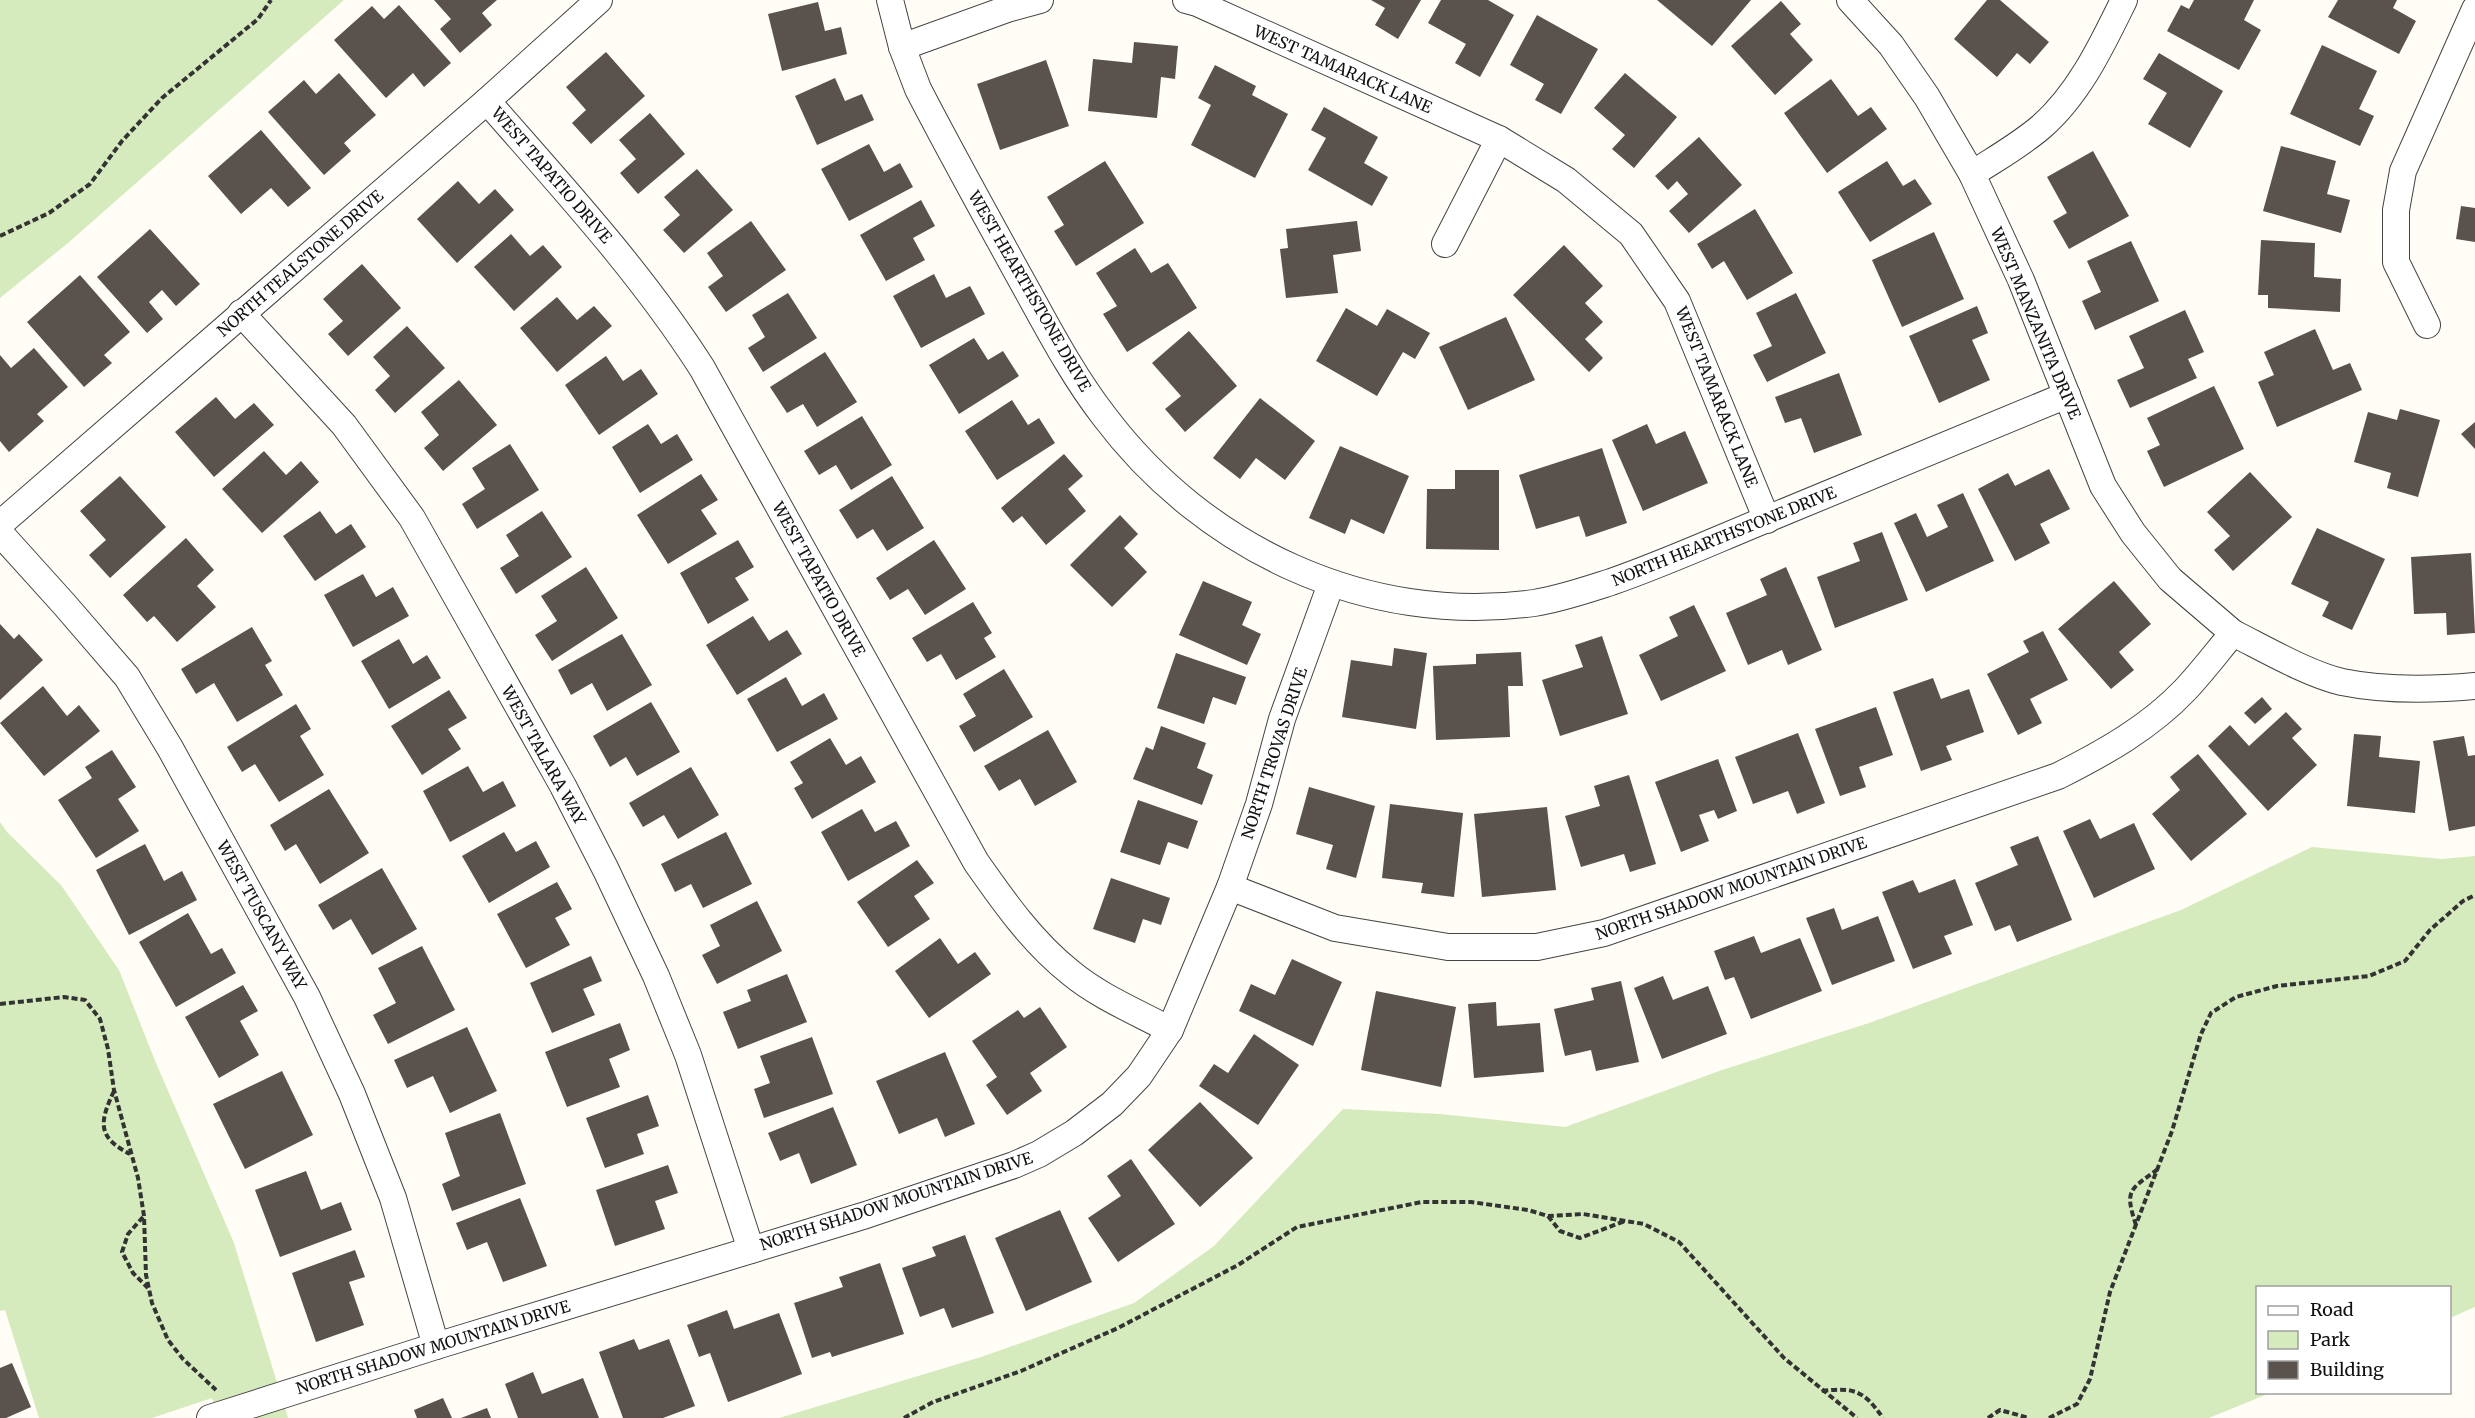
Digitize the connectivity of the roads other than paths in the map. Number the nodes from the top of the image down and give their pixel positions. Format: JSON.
{"nodes":[{"id":1,"x":599,"y":0,"type":"edge"},
{"id":2,"x":890,"y":0,"type":"edge"},
{"id":3,"x":1040,"y":0,"type":"edge"},
{"id":4,"x":1186,"y":0,"type":"edge"},
{"id":5,"x":1850,"y":0,"type":"edge"},
{"id":6,"x":2124,"y":0,"type":"edge"},
{"id":7,"x":2475,"y":9,"type":"edge"},
{"id":8,"x":902,"y":47,"type":"junction"},
{"id":9,"x":487,"y":101,"type":"junction"},
{"id":10,"x":1499,"y":139,"type":"junction"},
{"id":11,"x":1972,"y":174,"type":"junction"},
{"id":12,"x":1445,"y":244,"type":"dead end"},
{"id":13,"x":241,"y":313,"type":"junction"},
{"id":14,"x":2427,"y":326,"type":"dead end"},
{"id":15,"x":2067,"y":395,"type":"junction"},
{"id":16,"x":1767,"y":520,"type":"junction"},
{"id":17,"x":0,"y":524,"type":"edge"},
{"id":18,"x":0,"y":533,"type":"edge"},
{"id":19,"x":1331,"y":584,"type":"junction"},
{"id":20,"x":2234,"y":633,"type":"junction"},
{"id":21,"x":2475,"y":686,"type":"edge"},
{"id":22,"x":1230,"y":887,"type":"junction"},
{"id":23,"x":1170,"y":1030,"type":"junction"},
{"id":24,"x":751,"y":1250,"type":"junction"},
{"id":25,"x":436,"y":1346,"type":"junction"},
{"id":26,"x":220,"y":1415,"type":"edge"}],
"edges":[{"from":1,"to":9,"type":"street","name":"NORTH TEALSTONE DRIVE"},
{"from":2,"to":8,"type":"street","name":"WEST HEARTHSTONE DRIVE"},
{"from":3,"to":8,"type":"street"},
{"from":4,"to":10,"type":"street","name":"WEST TAMARACK LANE"},
{"from":5,"to":11,"type":"street","name":"WEST MANZANITA DRIVE"},
{"from":6,"to":11,"type":"street"},
{"from":7,"to":14,"type":"street"},
{"from":8,"to":19,"type":"street","name":"WEST HEARTHSTONE DRIVE"},
{"from":9,"to":13,"type":"street","name":"NORTH TEALSTONE DRIVE"},
{"from":9,"to":23,"type":"street","name":"WEST TAPATIO DRIVE"},
{"from":10,"to":12,"type":"street"},
{"from":10,"to":16,"type":"street","name":"WEST TAMARACK LANE"},
{"from":11,"to":15,"type":"street","name":"WEST MANZANITA DRIVE"},
{"from":13,"to":17,"type":"street","name":"NORTH TEALSTONE DRIVE"},
{"from":13,"to":24,"type":"street","name":"WEST TALARA WAY"},
{"from":15,"to":16,"type":"street","name":"NORTH HEARTHSTONE DRIVE"},
{"from":15,"to":20,"type":"street","name":"WEST MANZANITA DRIVE"},
{"from":16,"to":19,"type":"street","name":"NORTH HEARTHSTONE DRIVE"},
{"from":18,"to":25,"type":"street","name":"WEST TUSCANY WAY"},
{"from":19,"to":22,"type":"street","name":"NORTH TROVAS DRIVE"},
{"from":20,"to":21,"type":"street"},
{"from":20,"to":22,"type":"street","name":"NORTH SHADOW MOUNTAIN DRIVE"},
{"from":22,"to":23,"type":"street","name":"NORTH SHADOW MOUNTAIN DRIVE"},
{"from":23,"to":24,"type":"street","name":"NORTH SHADOW MOUNTAIN DRIVE"},
{"from":24,"to":25,"type":"street","name":"NORTH SHADOW MOUNTAIN DRIVE"},
{"from":25,"to":26,"type":"street","name":"NORTH SHADOW MOUNTAIN DRIVE"}]}
